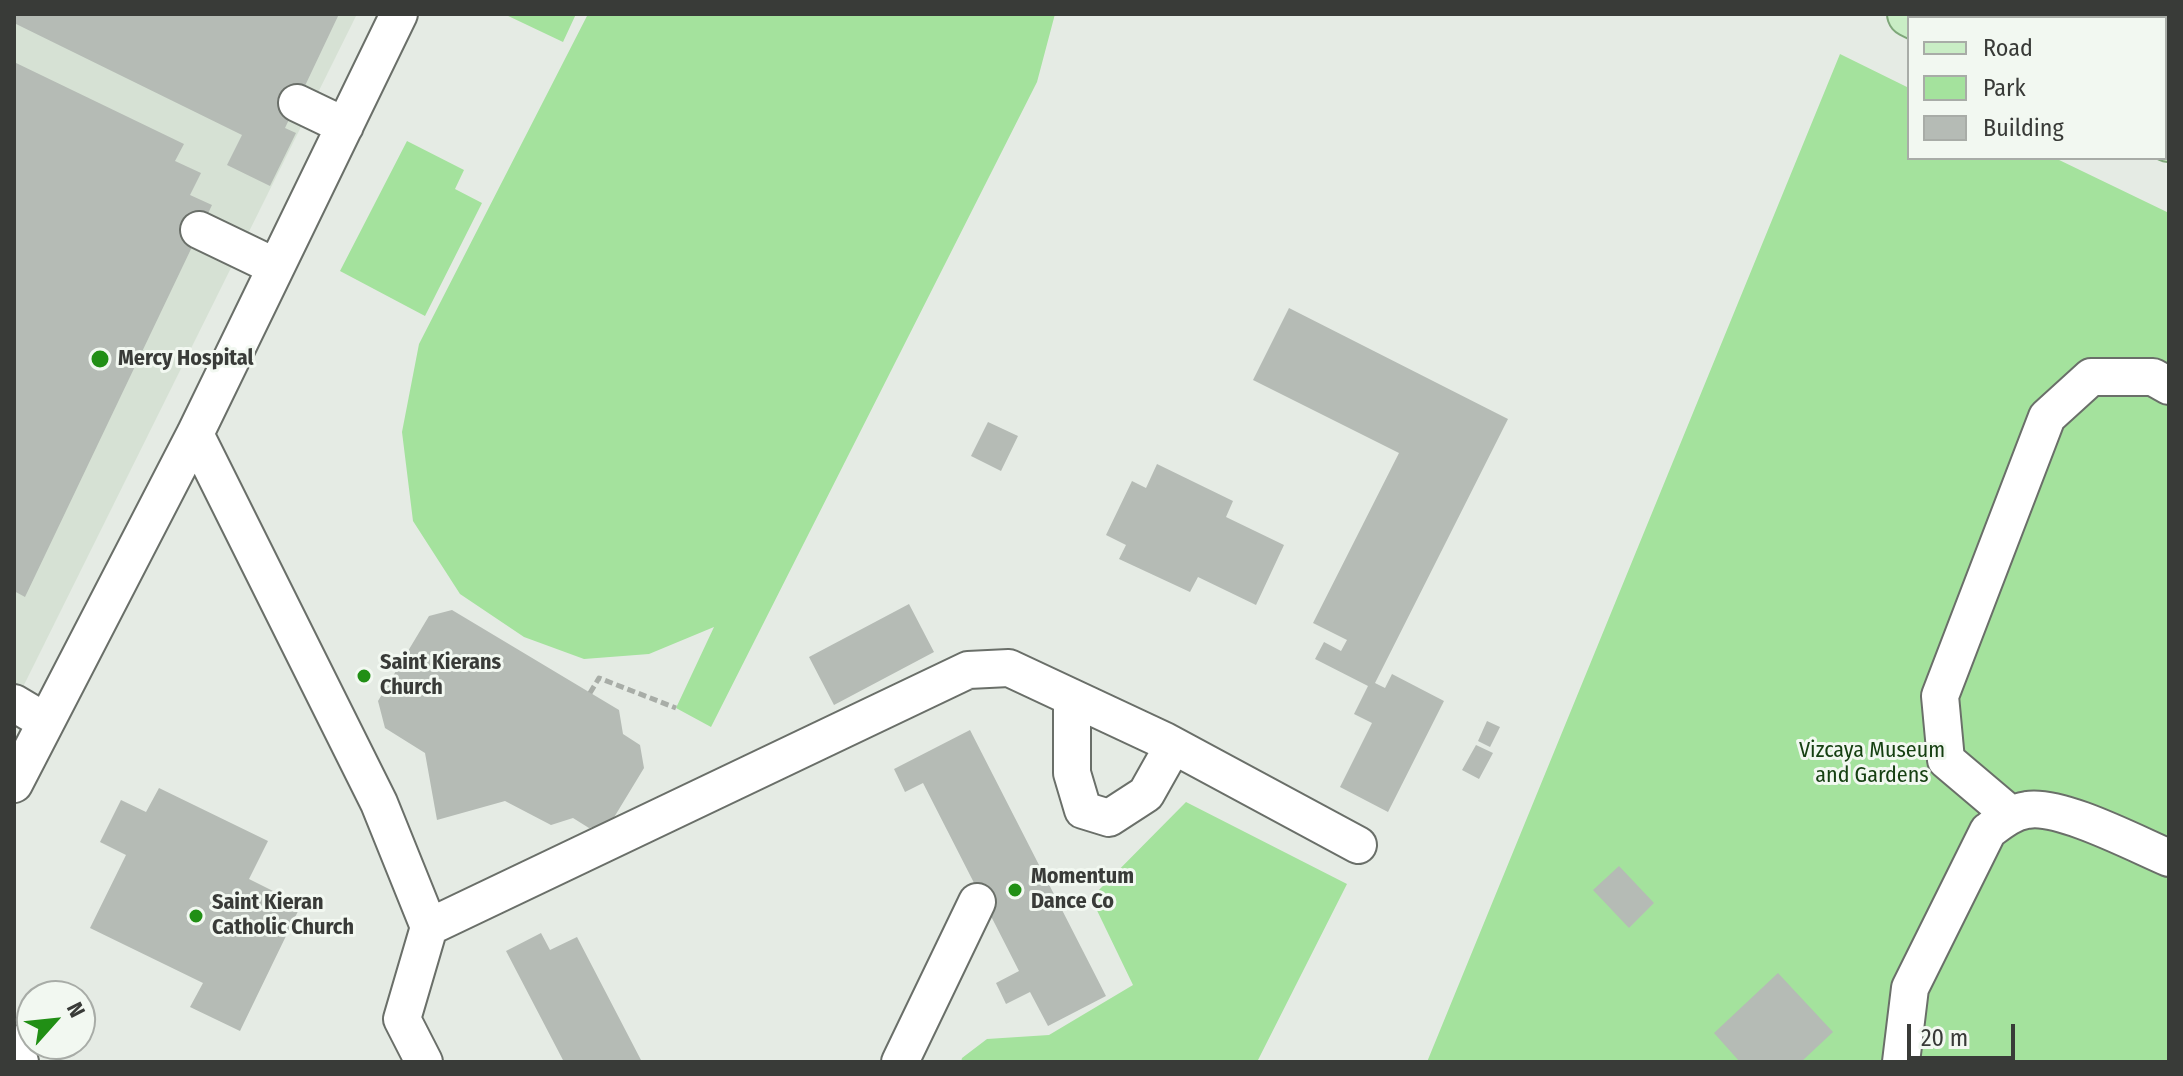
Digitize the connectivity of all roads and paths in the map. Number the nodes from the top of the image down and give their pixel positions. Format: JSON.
{"nodes":[{"id":1,"x":399,"y":14,"type":"edge"},
{"id":2,"x":297,"y":103,"type":"dead end"},
{"id":3,"x":345,"y":126,"type":"junction"},
{"id":4,"x":199,"y":230,"type":"dead end"},
{"id":5,"x":276,"y":267,"type":"junction"},
{"id":6,"x":2169,"y":386,"type":"edge"},
{"id":7,"x":195,"y":434,"type":"junction"},
{"id":8,"x":590,"y":693,"type":"dead end"},
{"id":9,"x":1072,"y":698,"type":"junction"},
{"id":10,"x":14,"y":703,"type":"edge"},
{"id":11,"x":676,"y":708,"type":"dead end"},
{"id":12,"x":46,"y":722,"type":"junction"},
{"id":13,"x":1173,"y":746,"type":"junction"},
{"id":14,"x":14,"y":784,"type":"edge"},
{"id":15,"x":2011,"y":815,"type":"junction"},
{"id":16,"x":1358,"y":845,"type":"dead end"},
{"id":17,"x":2169,"y":858,"type":"edge"},
{"id":18,"x":977,"y":902,"type":"dead end"},
{"id":19,"x":429,"y":927,"type":"junction"},
{"id":20,"x":14,"y":1044,"type":"edge"},
{"id":21,"x":20,"y":1062,"type":"edge"},
{"id":22,"x":424,"y":1062,"type":"edge"},
{"id":23,"x":900,"y":1062,"type":"edge"},
{"id":24,"x":1901,"y":1062,"type":"edge"}],
"edges":[{"from":1,"to":3,"type":"lane"},
{"from":2,"to":3,"type":"lane"},
{"from":3,"to":5,"type":"lane"},
{"from":4,"to":5,"type":"lane"},
{"from":5,"to":7,"type":"lane"},
{"from":6,"to":15,"type":"lane"},
{"from":7,"to":12,"type":"lane"},
{"from":7,"to":19,"type":"lane"},
{"from":8,"to":11,"type":"path"},
{"from":9,"to":13,"type":"lane"},
{"from":9,"to":13,"type":"lane"},
{"from":9,"to":19,"type":"lane"},
{"from":10,"to":12,"type":"lane"},
{"from":12,"to":14,"type":"lane"},
{"from":13,"to":16,"type":"lane"},
{"from":15,"to":17,"type":"lane"},
{"from":15,"to":24,"type":"lane"},
{"from":18,"to":23,"type":"lane"},
{"from":19,"to":22,"type":"lane"},
{"from":20,"to":21,"type":"lane"}]}
